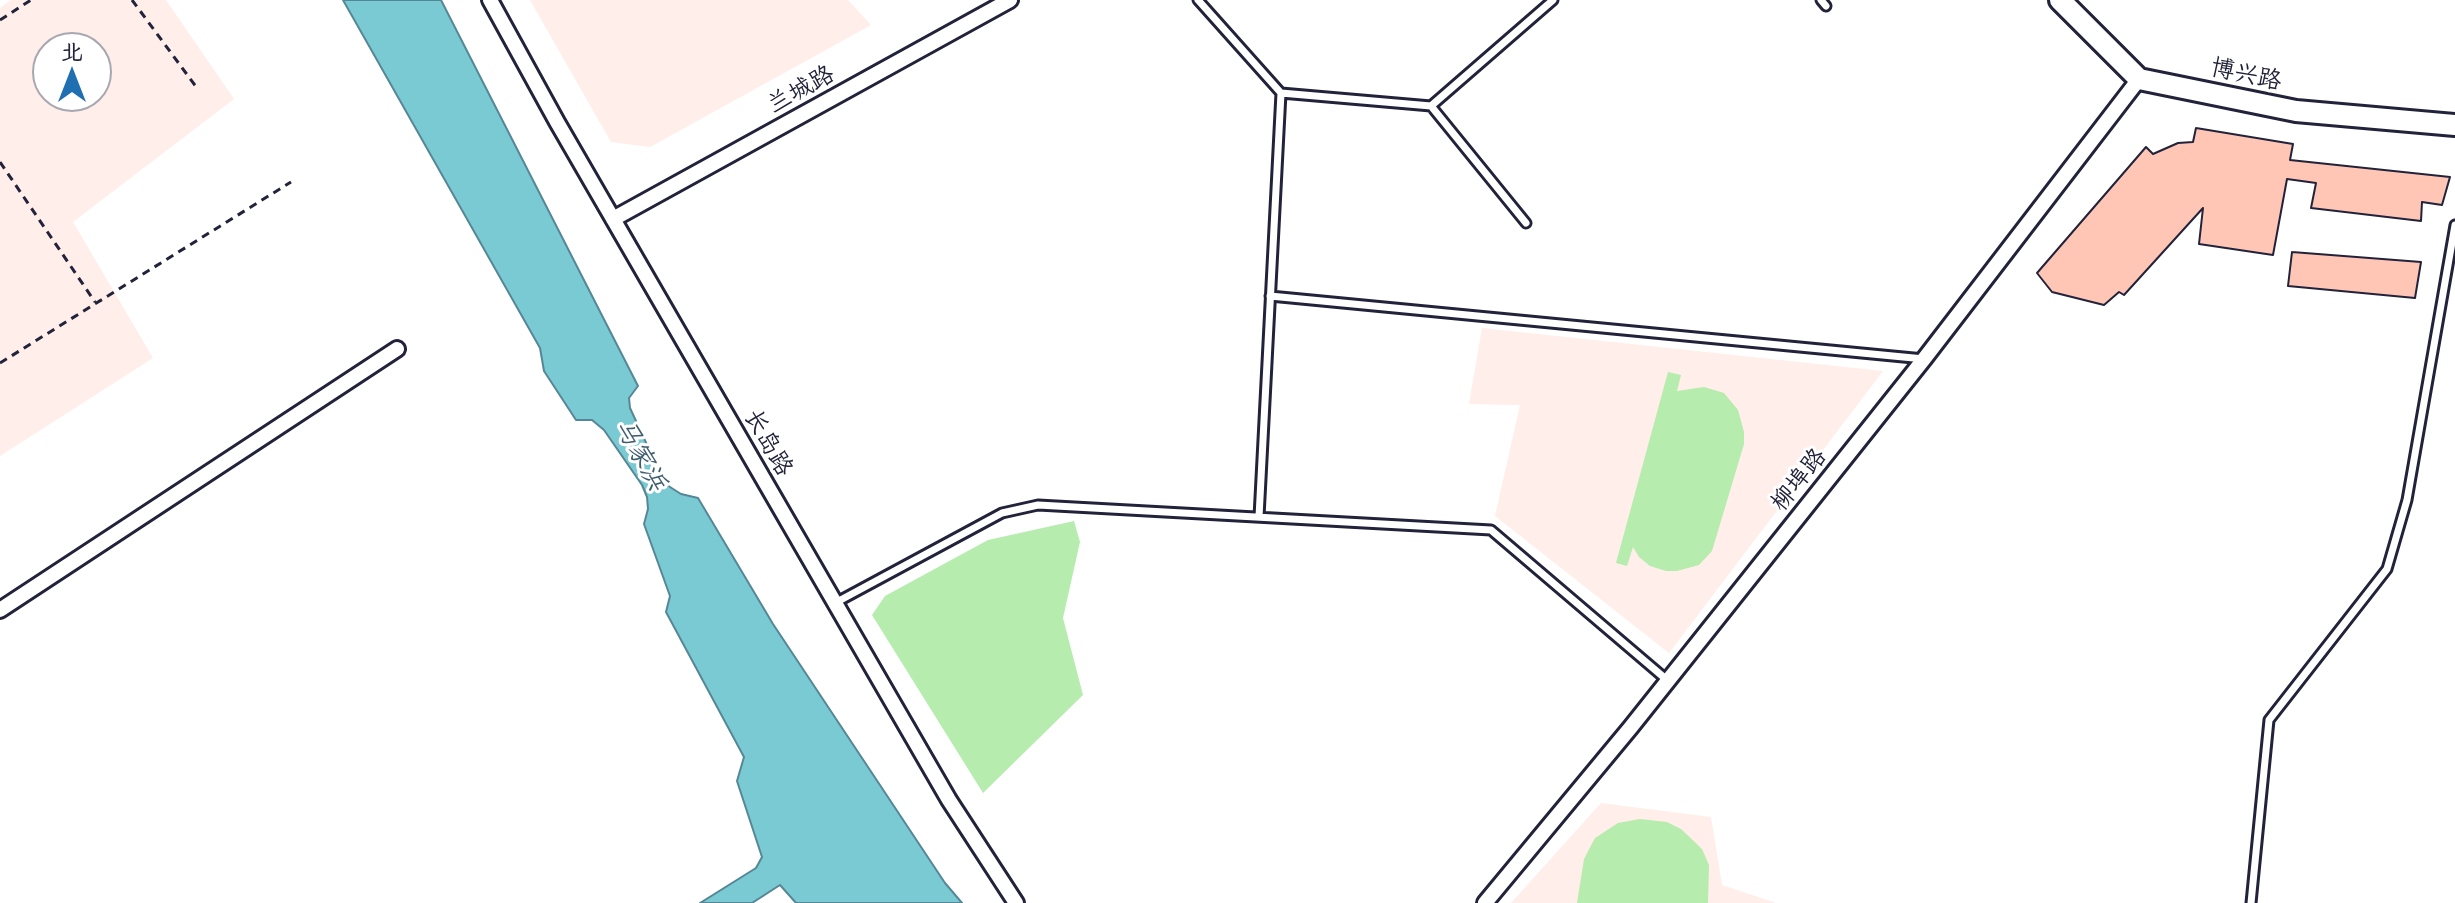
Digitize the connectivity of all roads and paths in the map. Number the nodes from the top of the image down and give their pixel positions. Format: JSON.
{"nodes":[{"id":1,"x":31,"y":0,"type":"edge"},
{"id":2,"x":132,"y":0,"type":"edge"},
{"id":3,"x":490,"y":0,"type":"edge"},
{"id":4,"x":1010,"y":0,"type":"edge"},
{"id":5,"x":1198,"y":0,"type":"edge"},
{"id":6,"x":1553,"y":0,"type":"edge"},
{"id":7,"x":2060,"y":0,"type":"edge"},
{"id":8,"x":0,"y":20,"type":"edge"},
{"id":9,"x":2139,"y":79,"type":"junction"},
{"id":10,"x":197,"y":88,"type":"dead end"},
{"id":11,"x":1281,"y":93,"type":"junction"},
{"id":12,"x":1431,"y":106,"type":"junction"},
{"id":13,"x":2455,"y":125,"type":"edge"},
{"id":14,"x":0,"y":162,"type":"edge"},
{"id":15,"x":291,"y":182,"type":"dead end"},
{"id":16,"x":613,"y":219,"type":"junction"},
{"id":17,"x":1526,"y":223,"type":"dead end"},
{"id":18,"x":2455,"y":225,"type":"edge"},
{"id":19,"x":1270,"y":296,"type":"junction"},
{"id":20,"x":95,"y":302,"type":"junction"},
{"id":21,"x":397,"y":349,"type":"dead end"},
{"id":22,"x":1924,"y":359,"type":"junction"},
{"id":23,"x":0,"y":363,"type":"edge"},
{"id":24,"x":1259,"y":517,"type":"junction"},
{"id":25,"x":835,"y":603,"type":"junction"},
{"id":26,"x":0,"y":610,"type":"edge"},
{"id":27,"x":1667,"y":680,"type":"junction"},
{"id":28,"x":1016,"y":903,"type":"edge"},
{"id":29,"x":1485,"y":903,"type":"edge"},
{"id":30,"x":2251,"y":903,"type":"edge"}],
"edges":[{"from":1,"to":8,"type":"path"},
{"from":2,"to":10,"type":"path"},
{"from":3,"to":16,"type":"street","name":"长岛路"},
{"from":4,"to":16,"type":"street","name":"兰城路"},
{"from":5,"to":11,"type":"lane"},
{"from":6,"to":12,"type":"lane"},
{"from":7,"to":9,"type":"street"},
{"from":9,"to":13,"type":"street","name":"博兴路"},
{"from":9,"to":22,"type":"street","name":"柳埠路"},
{"from":11,"to":12,"type":"lane"},
{"from":11,"to":19,"type":"lane"},
{"from":12,"to":17,"type":"lane"},
{"from":14,"to":20,"type":"path"},
{"from":15,"to":20,"type":"path"},
{"from":16,"to":25,"type":"street","name":"长岛路"},
{"from":18,"to":30,"type":"lane"},
{"from":19,"to":22,"type":"lane"},
{"from":19,"to":24,"type":"lane"},
{"from":20,"to":23,"type":"path"},
{"from":21,"to":26,"type":"street"},
{"from":22,"to":27,"type":"street","name":"柳埠路"},
{"from":24,"to":25,"type":"lane"},
{"from":24,"to":27,"type":"lane"},
{"from":25,"to":28,"type":"street","name":"长岛路"},
{"from":27,"to":29,"type":"street","name":"柳埠路"}]}
